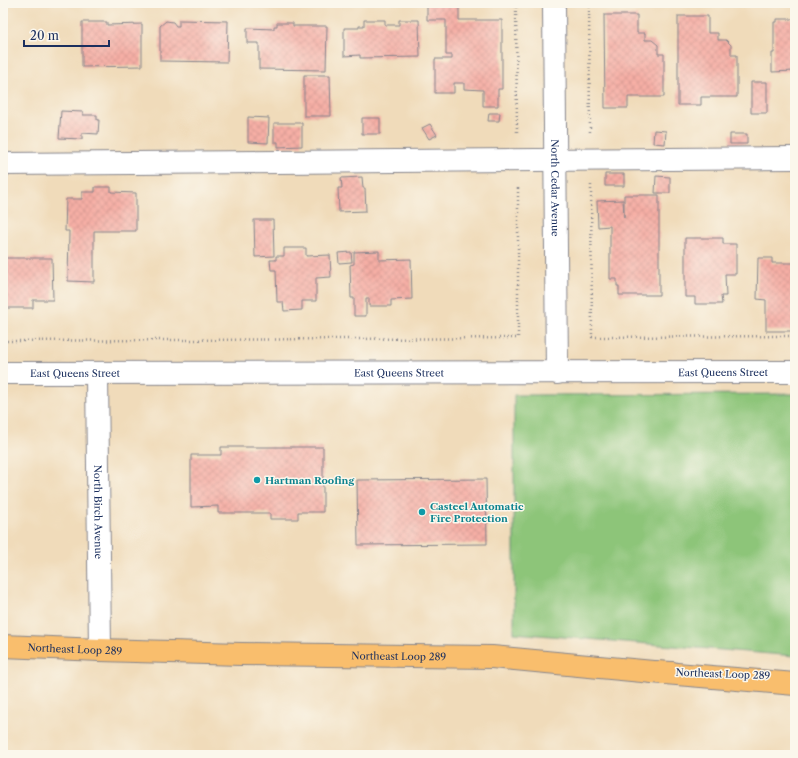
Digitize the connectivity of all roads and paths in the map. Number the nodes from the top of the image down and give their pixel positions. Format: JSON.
{"nodes":[{"id":1,"x":516,"y":3,"type":"edge"},
{"id":2,"x":554,"y":3,"type":"edge"},
{"id":3,"x":589,"y":3,"type":"edge"},
{"id":4,"x":795,"y":158,"type":"edge"},
{"id":5,"x":556,"y":159,"type":"junction"},
{"id":6,"x":590,"y":159,"type":"junction"},
{"id":7,"x":517,"y":160,"type":"junction"},
{"id":8,"x":3,"y":164,"type":"edge"},
{"id":9,"x":795,"y":336,"type":"edge"},
{"id":10,"x":3,"y":341,"type":"edge"},
{"id":11,"x":795,"y":372,"type":"edge"},
{"id":12,"x":3,"y":373,"type":"edge"},
{"id":13,"x":557,"y":373,"type":"junction"},
{"id":14,"x":97,"y":374,"type":"junction"},
{"id":15,"x":3,"y":646,"type":"edge"},
{"id":16,"x":100,"y":650,"type":"junction"},
{"id":17,"x":653,"y":672,"type":"junction"},
{"id":18,"x":795,"y":676,"type":"edge"},
{"id":19,"x":795,"y":684,"type":"edge"}],
"edges":[{"from":1,"to":7,"type":"path"},
{"from":2,"to":5,"type":"street","name":"North Cedar Avenue"},
{"from":3,"to":6,"type":"path"},
{"from":4,"to":6,"type":"street"},
{"from":5,"to":6,"type":"street"},
{"from":5,"to":7,"type":"street"},
{"from":5,"to":13,"type":"street","name":"North Cedar Avenue"},
{"from":6,"to":9,"type":"path"},
{"from":7,"to":8,"type":"street"},
{"from":7,"to":10,"type":"path"},
{"from":11,"to":13,"type":"street","name":"East Queens Street"},
{"from":12,"to":14,"type":"street","name":"East Queens Street"},
{"from":13,"to":14,"type":"street","name":"East Queens Street"},
{"from":14,"to":16,"type":"street","name":"North Birch Avenue"},
{"from":15,"to":16,"type":"main road","name":"Northeast Loop 289"},
{"from":16,"to":17,"type":"main road","name":"Northeast Loop 289"},
{"from":17,"to":18,"type":"main road","name":"Northeast Loop 289"},
{"from":17,"to":19,"type":"main road"}]}
